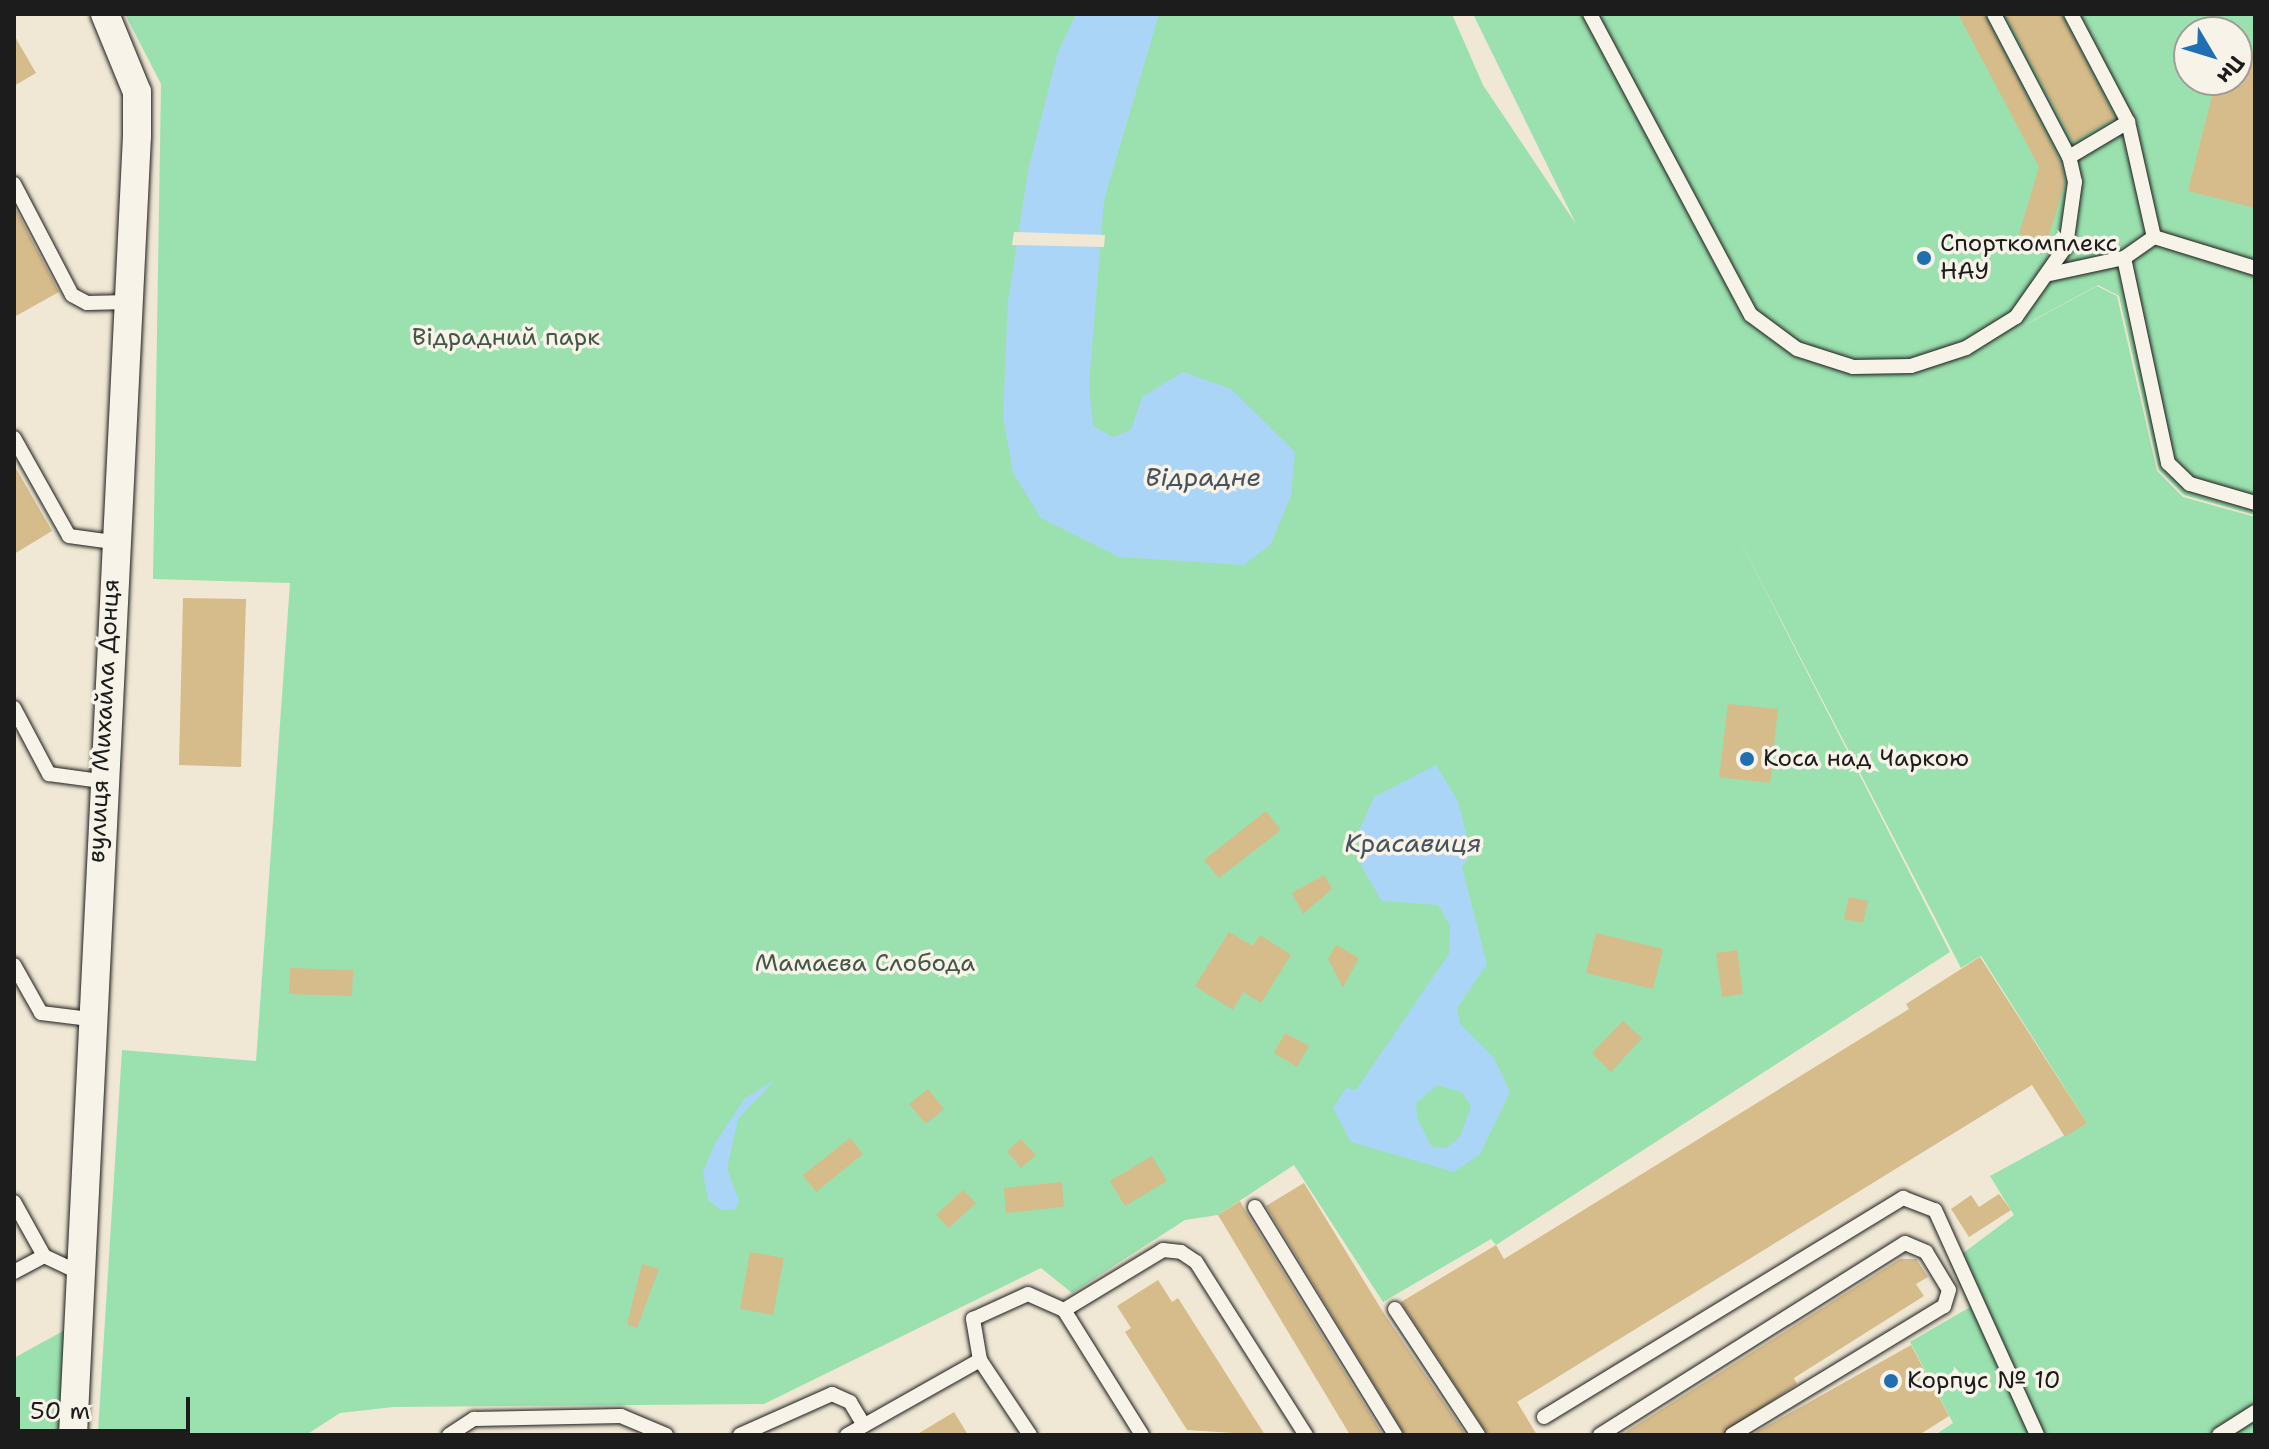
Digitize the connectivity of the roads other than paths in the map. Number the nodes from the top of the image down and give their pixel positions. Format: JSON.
{"nodes":[{"id":1,"x":105,"y":14,"type":"edge"},
{"id":2,"x":1590,"y":14,"type":"edge"},
{"id":3,"x":1994,"y":14,"type":"edge"},
{"id":4,"x":2071,"y":14,"type":"edge"},
{"id":5,"x":2128,"y":122,"type":"junction"},
{"id":6,"x":2069,"y":157,"type":"junction"},
{"id":7,"x":14,"y":184,"type":"edge"},
{"id":8,"x":2154,"y":237,"type":"junction"},
{"id":9,"x":2124,"y":258,"type":"junction"},
{"id":10,"x":2255,"y":268,"type":"edge"},
{"id":11,"x":2050,"y":274,"type":"junction"},
{"id":12,"x":129,"y":302,"type":"junction"},
{"id":13,"x":14,"y":438,"type":"edge"},
{"id":14,"x":2255,"y":503,"type":"edge"},
{"id":15,"x":113,"y":542,"type":"junction"},
{"id":16,"x":14,"y":708,"type":"edge"},
{"id":17,"x":100,"y":781,"type":"junction"},
{"id":18,"x":14,"y":965,"type":"edge"},
{"id":19,"x":90,"y":1019,"type":"junction"},
{"id":20,"x":14,"y":1202,"type":"edge"},
{"id":21,"x":1255,"y":1207,"type":"dead end"},
{"id":22,"x":44,"y":1256,"type":"junction"},
{"id":23,"x":14,"y":1272,"type":"edge"},
{"id":24,"x":84,"y":1275,"type":"junction"},
{"id":25,"x":1395,"y":1309,"type":"dead end"},
{"id":26,"x":1064,"y":1310,"type":"junction"},
{"id":27,"x":980,"y":1360,"type":"junction"},
{"id":28,"x":2255,"y":1412,"type":"edge"},
{"id":29,"x":1544,"y":1417,"type":"dead end"},
{"id":30,"x":858,"y":1431,"type":"edge"},
{"id":31,"x":73,"y":1435,"type":"edge"},
{"id":32,"x":449,"y":1435,"type":"edge"},
{"id":33,"x":666,"y":1435,"type":"edge"},
{"id":34,"x":740,"y":1435,"type":"edge"},
{"id":35,"x":1030,"y":1435,"type":"edge"},
{"id":36,"x":1142,"y":1435,"type":"edge"},
{"id":37,"x":1306,"y":1435,"type":"edge"},
{"id":38,"x":1395,"y":1435,"type":"edge"},
{"id":39,"x":1478,"y":1435,"type":"edge"},
{"id":40,"x":1600,"y":1435,"type":"edge"},
{"id":41,"x":1732,"y":1435,"type":"edge"},
{"id":42,"x":2037,"y":1435,"type":"edge"},
{"id":43,"x":2219,"y":1435,"type":"edge"}],
"edges":[{"from":1,"to":12,"type":"street","name":"вулиця Михайла Донця"},
{"from":2,"to":11,"type":"lane"},
{"from":3,"to":6,"type":"lane"},
{"from":4,"to":5,"type":"lane"},
{"from":5,"to":6,"type":"lane"},
{"from":5,"to":8,"type":"lane"},
{"from":6,"to":11,"type":"lane"},
{"from":7,"to":12,"type":"lane"},
{"from":8,"to":9,"type":"lane"},
{"from":8,"to":10,"type":"lane"},
{"from":9,"to":11,"type":"lane"},
{"from":9,"to":14,"type":"lane"},
{"from":12,"to":15,"type":"street","name":"вулиця Михайла Донця"},
{"from":13,"to":15,"type":"lane"},
{"from":15,"to":17,"type":"street","name":"вулиця Михайла Донця"},
{"from":16,"to":17,"type":"lane"},
{"from":17,"to":19,"type":"street","name":"вулиця Михайла Донця"},
{"from":18,"to":19,"type":"lane"},
{"from":19,"to":24,"type":"street","name":"вулиця Михайла Донця"},
{"from":20,"to":22,"type":"lane"},
{"from":21,"to":38,"type":"lane"},
{"from":22,"to":23,"type":"lane"},
{"from":22,"to":24,"type":"lane"},
{"from":24,"to":31,"type":"street","name":"вулиця Михайла Донця"},
{"from":25,"to":39,"type":"lane"},
{"from":26,"to":27,"type":"lane"},
{"from":26,"to":36,"type":"lane"},
{"from":26,"to":37,"type":"lane"},
{"from":27,"to":30,"type":"lane"},
{"from":27,"to":35,"type":"lane"},
{"from":28,"to":43,"type":"lane"},
{"from":29,"to":42,"type":"lane"},
{"from":30,"to":34,"type":"lane"},
{"from":32,"to":33,"type":"lane"},
{"from":40,"to":41,"type":"lane"}]}
